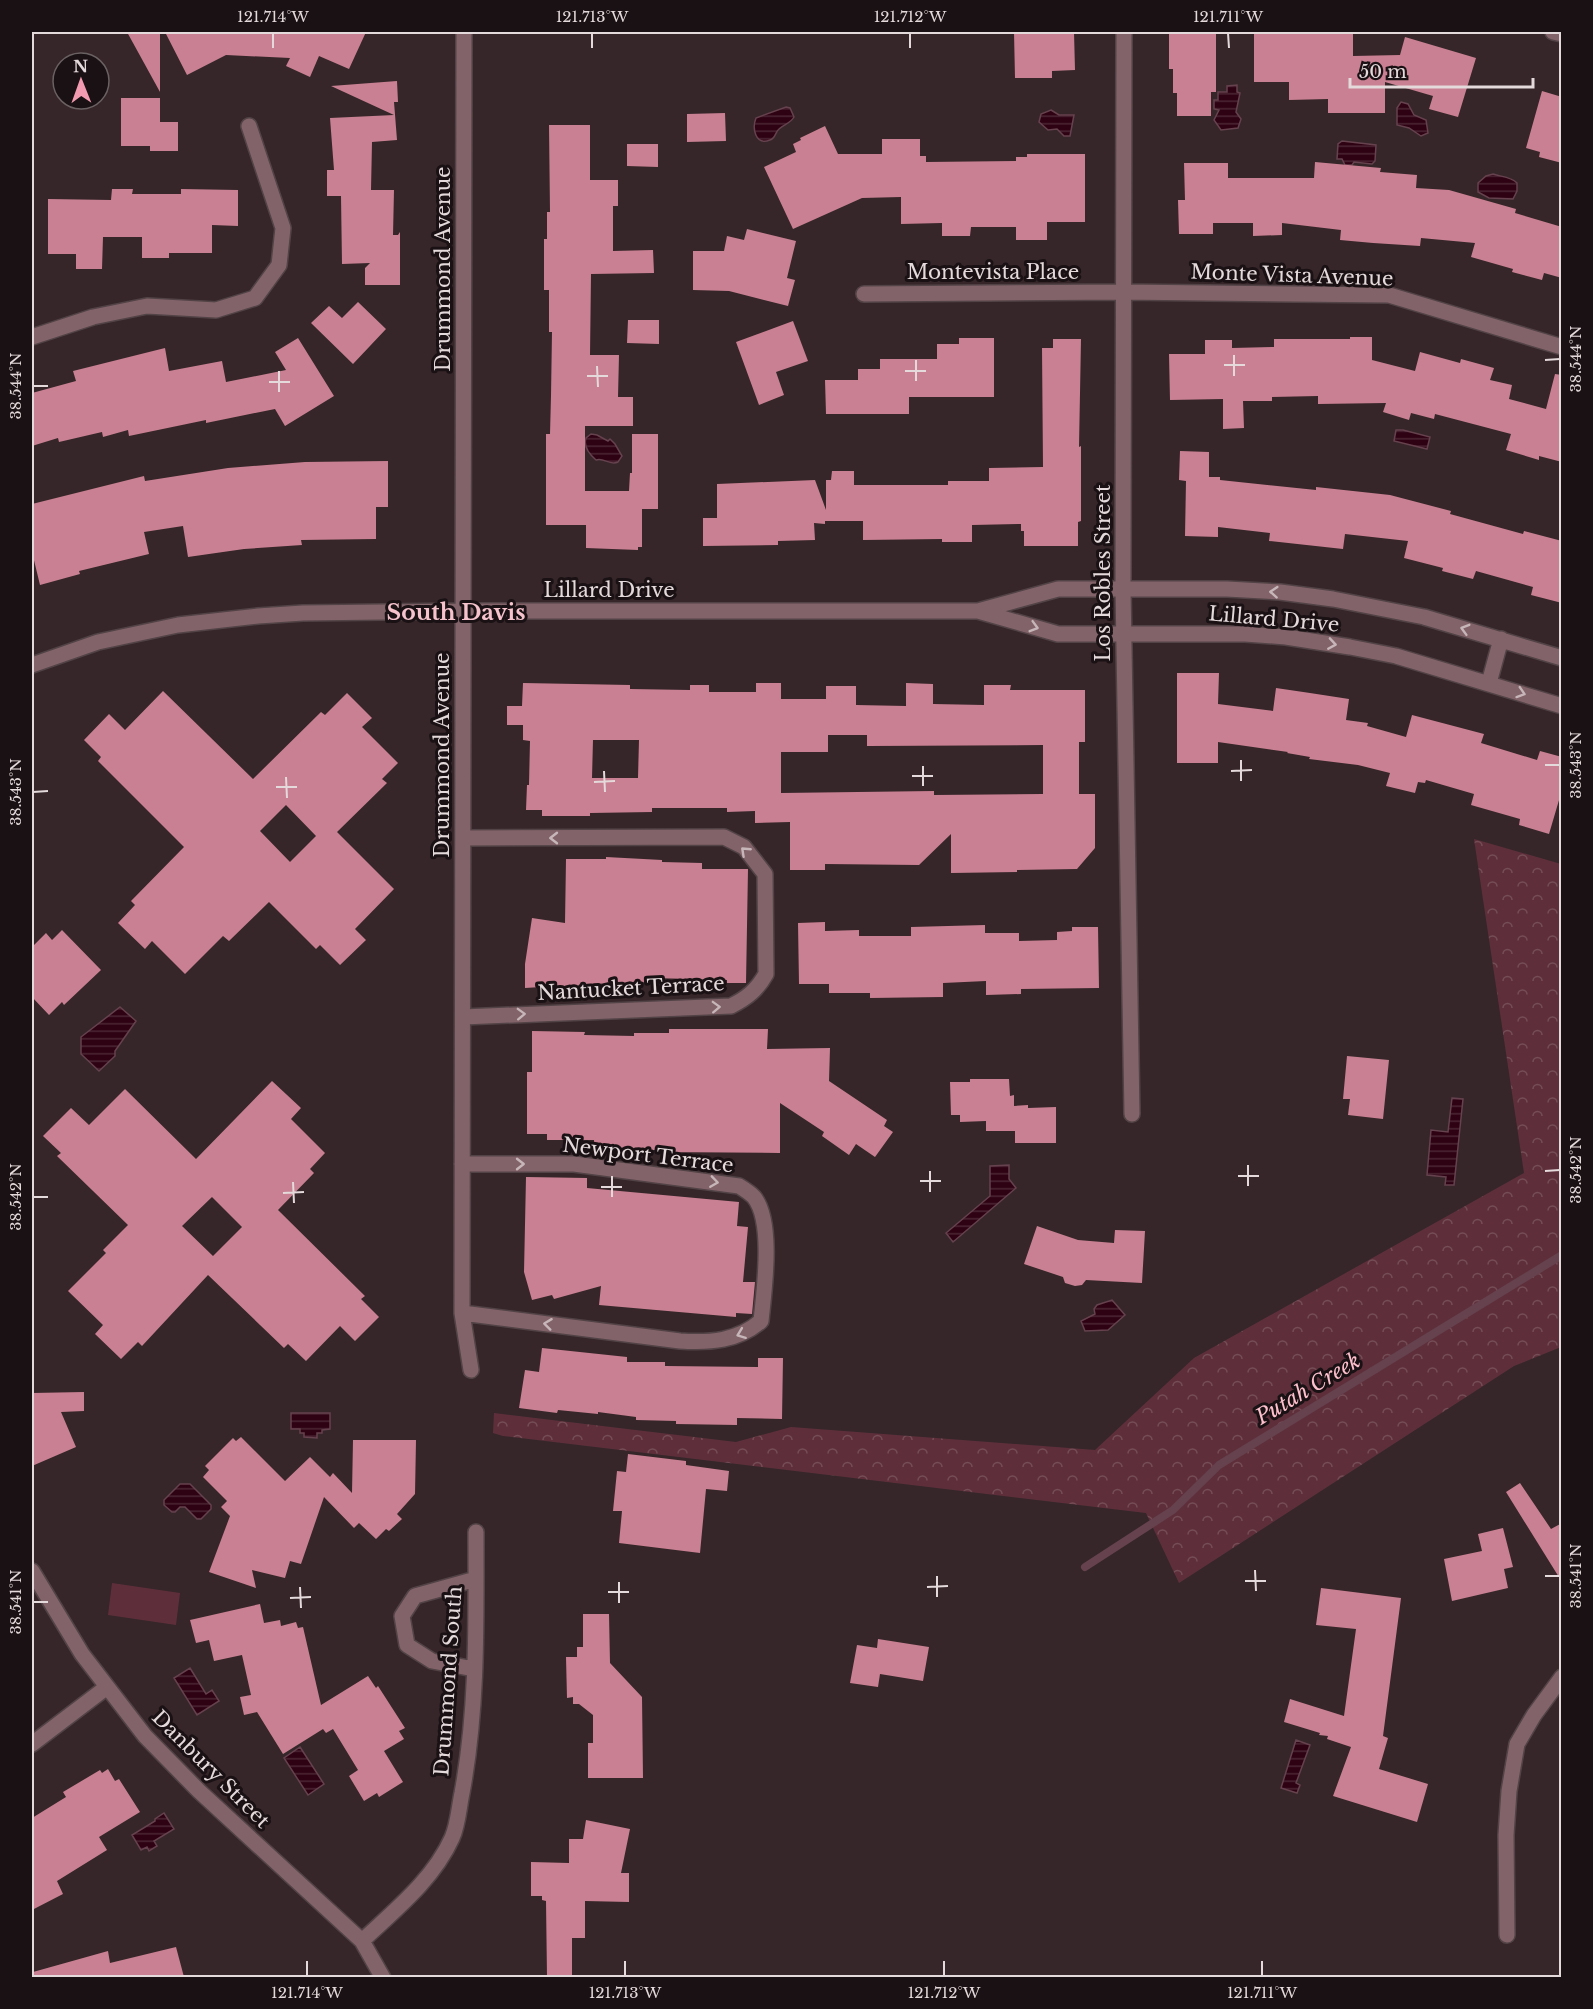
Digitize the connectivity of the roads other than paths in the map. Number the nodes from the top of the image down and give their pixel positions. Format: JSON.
{"nodes":[{"id":1,"x":464,"y":32,"type":"edge"},
{"id":2,"x":1124,"y":32,"type":"edge"},
{"id":3,"x":1553,"y":32,"type":"edge"},
{"id":4,"x":1562,"y":34,"type":"edge"},
{"id":5,"x":249,"y":126,"type":"dead end"},
{"id":6,"x":1122,"y":292,"type":"junction"},
{"id":7,"x":864,"y":294,"type":"dead end"},
{"id":8,"x":32,"y":337,"type":"edge"},
{"id":9,"x":1562,"y":347,"type":"edge"},
{"id":10,"x":1124,"y":589,"type":"junction"},
{"id":11,"x":463,"y":610,"type":"junction"},
{"id":12,"x":978,"y":611,"type":"junction"},
{"id":13,"x":1124,"y":634,"type":"junction"},
{"id":14,"x":1501,"y":639,"type":"junction"},
{"id":15,"x":1562,"y":658,"type":"edge"},
{"id":16,"x":32,"y":665,"type":"edge"},
{"id":17,"x":1489,"y":683,"type":"junction"},
{"id":18,"x":1562,"y":705,"type":"edge"},
{"id":19,"x":463,"y":838,"type":"junction"},
{"id":20,"x":463,"y":1017,"type":"junction"},
{"id":21,"x":1132,"y":1114,"type":"dead end"},
{"id":22,"x":462,"y":1164,"type":"junction"},
{"id":23,"x":462,"y":1313,"type":"junction"},
{"id":24,"x":471,"y":1371,"type":"dead end"},
{"id":25,"x":476,"y":1532,"type":"dead end"},
{"id":26,"x":32,"y":1571,"type":"edge"},
{"id":27,"x":476,"y":1579,"type":"junction"},
{"id":28,"x":474,"y":1669,"type":"junction"},
{"id":29,"x":1562,"y":1677,"type":"edge"},
{"id":30,"x":107,"y":1687,"type":"junction"},
{"id":31,"x":32,"y":1744,"type":"edge"},
{"id":32,"x":1507,"y":1935,"type":"dead end"},
{"id":33,"x":362,"y":1941,"type":"junction"},
{"id":34,"x":383,"y":1977,"type":"edge"}],
"edges":[{"from":1,"to":11,"type":"street","name":"Drummond Avenue"},
{"from":2,"to":6,"type":"street","name":"Los Robles Street"},
{"from":3,"to":4,"type":"street"},
{"from":5,"to":8,"type":"street"},
{"from":6,"to":7,"type":"street","name":"Montevista Place"},
{"from":6,"to":9,"type":"street","name":"Monte Vista Avenue"},
{"from":6,"to":10,"type":"street","name":"Los Robles Street"},
{"from":10,"to":12,"type":"street","name":"Lillard Drive"},
{"from":10,"to":13,"type":"street","name":"Los Robles Street"},
{"from":14,"to":10,"type":"street","name":"Lillard Drive","one_way":true},
{"from":11,"to":12,"type":"street","name":"Lillard Drive"},
{"from":11,"to":16,"type":"street","name":"Lillard Drive"},
{"from":11,"to":19,"type":"street","name":"Drummond Avenue"},
{"from":12,"to":13,"type":"street","name":"Lillard Drive","one_way":true},
{"from":13,"to":17,"type":"street","name":"Lillard Drive","one_way":true},
{"from":13,"to":21,"type":"street","name":"Los Robles Street"},
{"from":14,"to":15,"type":"street","name":"Lillard Drive"},
{"from":14,"to":17,"type":"street"},
{"from":17,"to":18,"type":"street","name":"Lillard Drive","one_way":true},
{"from":19,"to":20,"type":"street","name":"Drummond Avenue"},
{"from":20,"to":19,"type":"street","name":"Nantucket Terrace","one_way":true},
{"from":20,"to":22,"type":"street","name":"Drummond Avenue"},
{"from":22,"to":23,"type":"street","name":"Drummond Avenue"},
{"from":22,"to":23,"type":"street","name":"Newport Terrace","one_way":true},
{"from":23,"to":24,"type":"street","name":"Drummond Avenue"},
{"from":25,"to":27,"type":"street","name":"Drummond South"},
{"from":26,"to":30,"type":"street","name":"Danbury Street"},
{"from":27,"to":28,"type":"street","name":"Drummond South"},
{"from":27,"to":28,"type":"street"},
{"from":28,"to":33,"type":"street","name":"Drummond South"},
{"from":29,"to":32,"type":"street"},
{"from":30,"to":31,"type":"street"},
{"from":30,"to":33,"type":"street","name":"Danbury Street"},
{"from":33,"to":34,"type":"street","name":"Danbury Street"}]}
